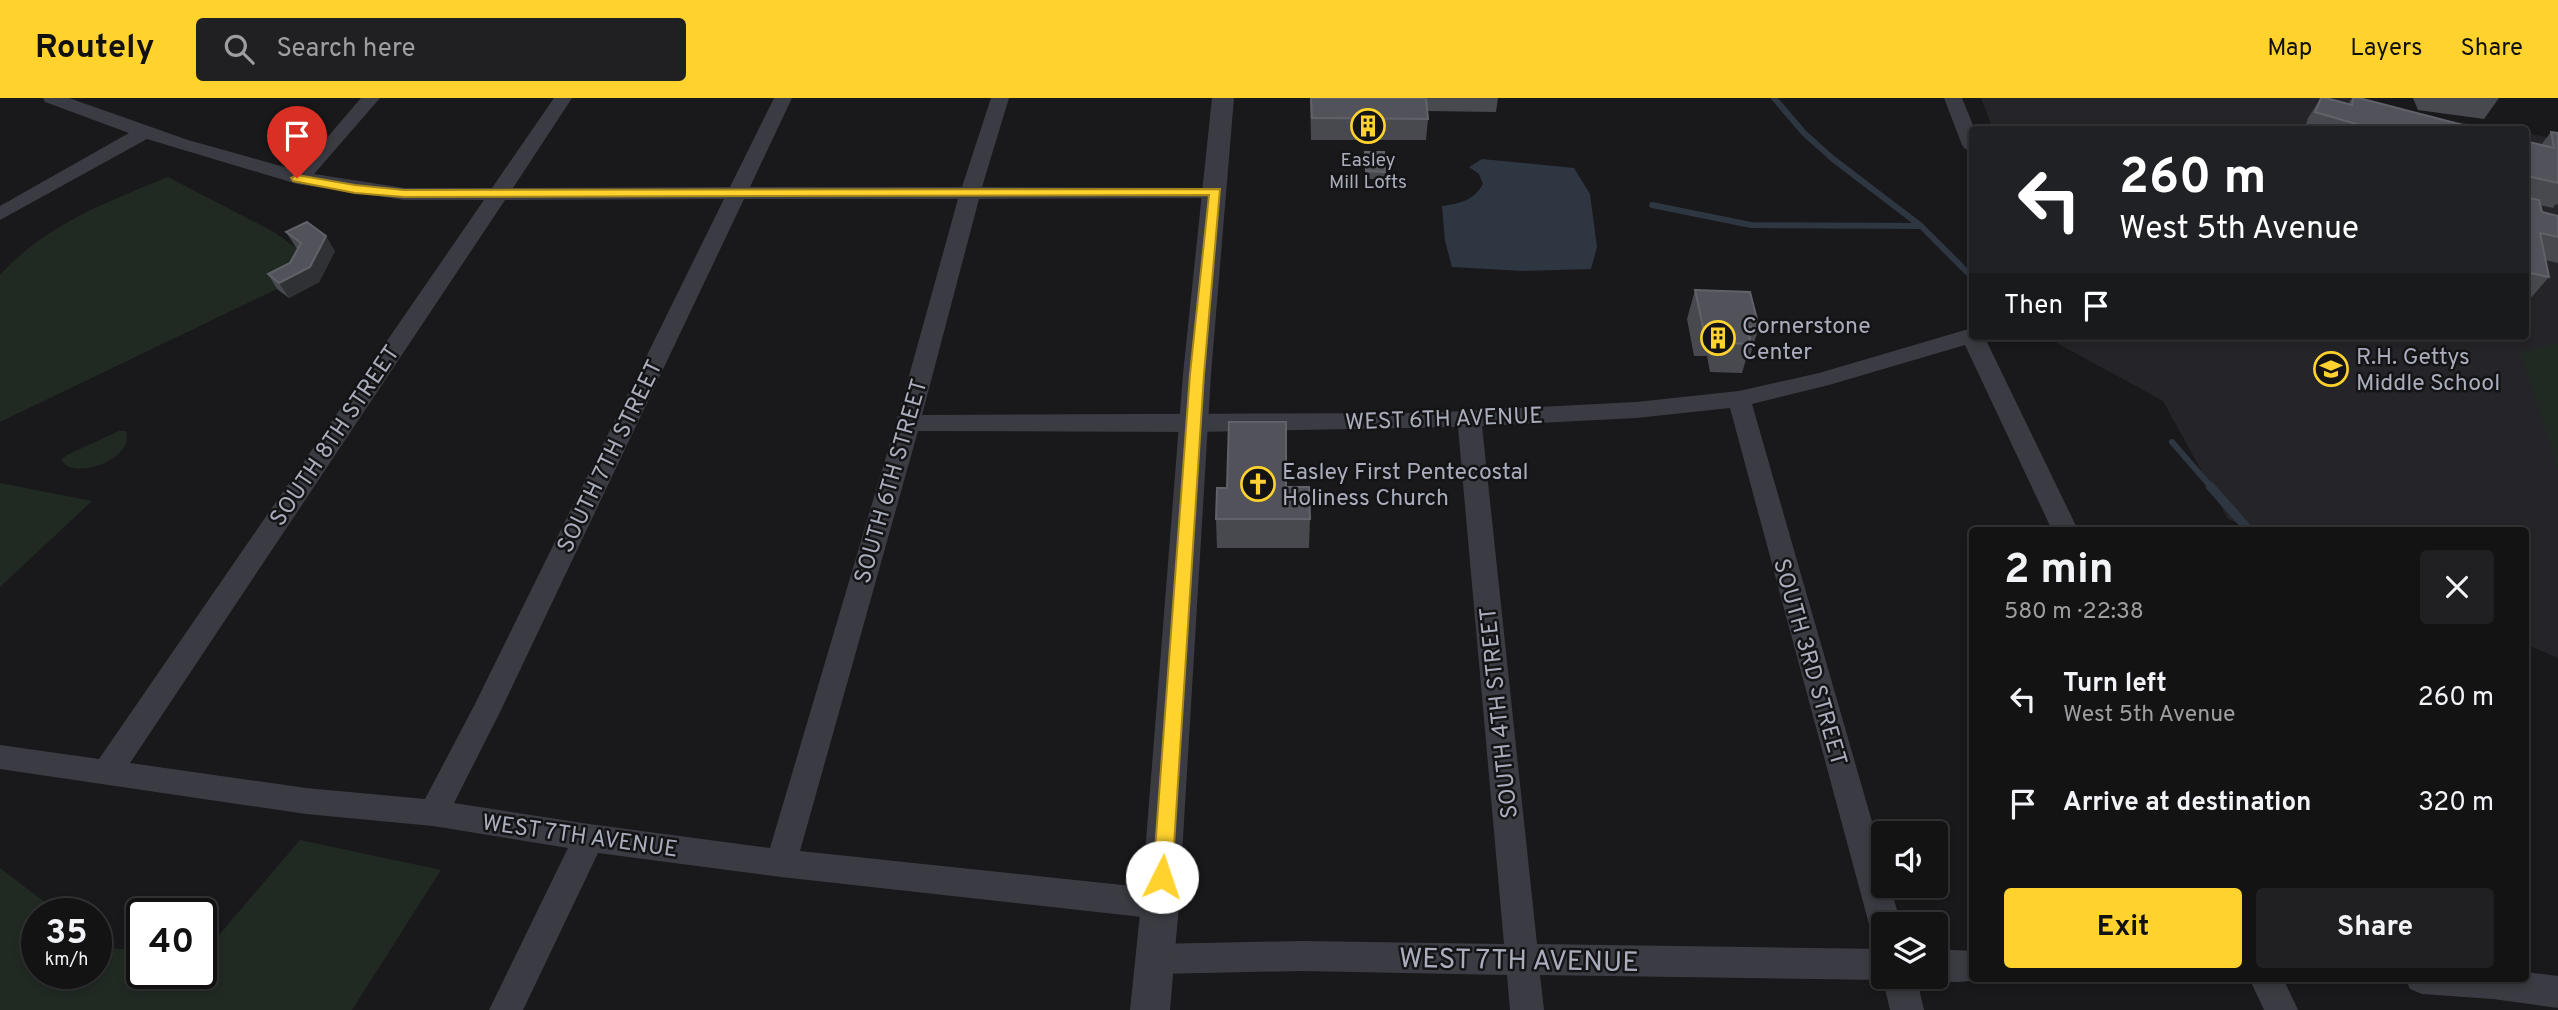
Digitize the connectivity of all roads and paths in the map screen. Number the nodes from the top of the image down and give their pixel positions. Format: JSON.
{"nodes":[{"id":1,"x":52,"y":98,"type":"edge"},
{"id":2,"x":371,"y":98,"type":"edge"},
{"id":3,"x":563,"y":98,"type":"edge"},
{"id":4,"x":783,"y":98,"type":"edge"},
{"id":5,"x":1000,"y":98,"type":"edge"},
{"id":6,"x":1223,"y":98,"type":"edge"},
{"id":7,"x":1953,"y":98,"type":"edge"},
{"id":8,"x":144,"y":133,"type":"junction"},
{"id":9,"x":1969,"y":138,"type":"edge"},
{"id":10,"x":297,"y":178,"type":"junction"},
{"id":11,"x":1216,"y":192,"type":"junction"},
{"id":12,"x":970,"y":193,"type":"junction"},
{"id":13,"x":498,"y":194,"type":"junction"},
{"id":14,"x":737,"y":194,"type":"junction"},
{"id":15,"x":0,"y":214,"type":"edge"},
{"id":16,"x":1969,"y":336,"type":"edge"},
{"id":17,"x":1974,"y":340,"type":"edge"},
{"id":18,"x":1739,"y":399,"type":"junction"},
{"id":19,"x":1469,"y":417,"type":"junction"},
{"id":20,"x":908,"y":423,"type":"junction"},
{"id":21,"x":1194,"y":424,"type":"junction"},
{"id":22,"x":2064,"y":527,"type":"edge"},
{"id":23,"x":0,"y":757,"type":"edge"},
{"id":24,"x":107,"y":772,"type":"junction"},
{"id":25,"x":433,"y":813,"type":"junction"},
{"id":26,"x":589,"y":838,"type":"junction"},
{"id":27,"x":781,"y":863,"type":"junction"},
{"id":28,"x":1160,"y":904,"type":"junction"},
{"id":29,"x":1882,"y":912,"type":"edge"},
{"id":30,"x":1155,"y":959,"type":"junction"},
{"id":31,"x":1523,"y":960,"type":"junction"},
{"id":32,"x":1871,"y":965,"type":"edge"},
{"id":33,"x":1948,"y":965,"type":"edge"},
{"id":34,"x":1969,"y":966,"type":"edge"},
{"id":35,"x":2268,"y":982,"type":"edge"},
{"id":36,"x":2479,"y":982,"type":"edge"},
{"id":37,"x":1902,"y":989,"type":"edge"},
{"id":38,"x":2558,"y":992,"type":"edge"},
{"id":39,"x":506,"y":1010,"type":"edge"},
{"id":40,"x":1150,"y":1010,"type":"edge"},
{"id":41,"x":1527,"y":1010,"type":"edge"},
{"id":42,"x":1907,"y":1010,"type":"edge"},
{"id":43,"x":2281,"y":1010,"type":"edge"}],
"edges":[{"from":1,"to":8,"type":"street"},
{"from":2,"to":10,"type":"street"},
{"from":3,"to":13,"type":"street","name":"SOUTH 8TH STREET"},
{"from":4,"to":14,"type":"street","name":"SOUTH 7TH STREET"},
{"from":5,"to":12,"type":"street","name":"SOUTH 6TH STREET"},
{"from":6,"to":11,"type":"street"},
{"from":7,"to":9,"type":"street"},
{"from":8,"to":10,"type":"street"},
{"from":8,"to":15,"type":"street"},
{"from":10,"to":13,"type":"street"},
{"from":11,"to":12,"type":"street"},
{"from":11,"to":21,"type":"street"},
{"from":12,"to":14,"type":"street"},
{"from":12,"to":20,"type":"street","name":"SOUTH 6TH STREET"},
{"from":13,"to":14,"type":"street"},
{"from":13,"to":24,"type":"street","name":"SOUTH 8TH STREET"},
{"from":14,"to":25,"type":"street","name":"SOUTH 7TH STREET"},
{"from":16,"to":18,"type":"street","name":"WEST 6TH AVENUE"},
{"from":17,"to":22,"type":"street"},
{"from":18,"to":19,"type":"street","name":"WEST 6TH AVENUE"},
{"from":18,"to":29,"type":"street","name":"SOUTH 3RD STREET"},
{"from":19,"to":21,"type":"street","name":"WEST 6TH AVENUE"},
{"from":19,"to":31,"type":"street","name":"SOUTH 4TH STREET"},
{"from":20,"to":21,"type":"street","name":"WEST 6TH AVENUE"},
{"from":20,"to":27,"type":"street","name":"SOUTH 6TH STREET"},
{"from":21,"to":28,"type":"street"},
{"from":23,"to":24,"type":"street","name":"WEST 7TH AVENUE"},
{"from":24,"to":25,"type":"street","name":"WEST 7TH AVENUE"},
{"from":25,"to":26,"type":"street","name":"WEST 7TH AVENUE"},
{"from":26,"to":27,"type":"street","name":"WEST 7TH AVENUE"},
{"from":26,"to":39,"type":"street"},
{"from":27,"to":28,"type":"street","name":"WEST 7TH AVENUE"},
{"from":28,"to":30,"type":"street"},
{"from":30,"to":31,"type":"street","name":"WEST 7TH AVENUE"},
{"from":30,"to":40,"type":"street"},
{"from":31,"to":32,"type":"street","name":"WEST 7TH AVENUE"},
{"from":31,"to":41,"type":"street","name":"SOUTH 4TH STREET"},
{"from":33,"to":34,"type":"street"},
{"from":35,"to":43,"type":"street"},
{"from":36,"to":38,"type":"street"},
{"from":37,"to":42,"type":"street"}]}
